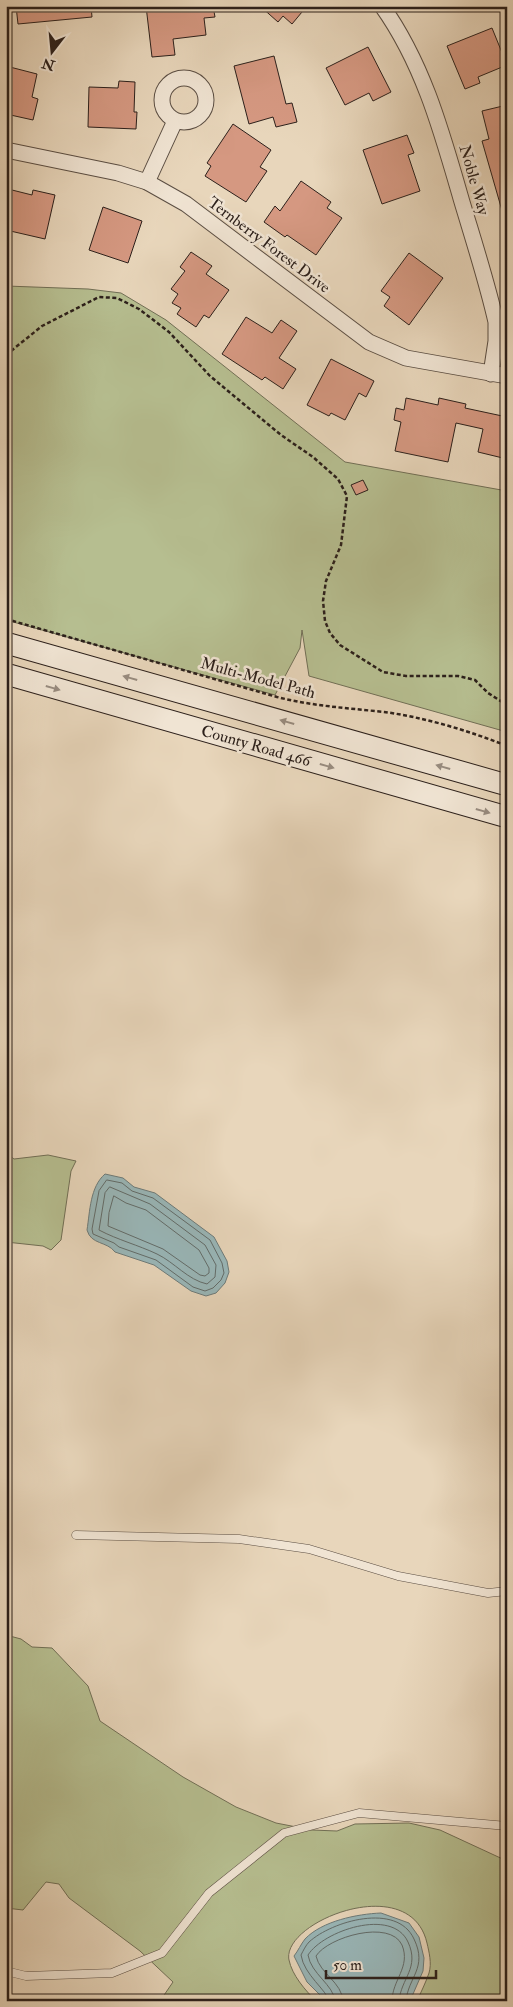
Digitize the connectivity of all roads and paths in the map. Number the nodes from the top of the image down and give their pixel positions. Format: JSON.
{"nodes":[{"id":1,"x":382,"y":6,"type":"edge"},
{"id":2,"x":175,"y":121,"type":"dead end"},
{"id":3,"x":6,"y":150,"type":"edge"},
{"id":4,"x":147,"y":182,"type":"junction"},
{"id":5,"x":8,"y":353,"type":"edge"},
{"id":6,"x":491,"y":374,"type":"junction"},
{"id":7,"x":507,"y":376,"type":"edge"},
{"id":8,"x":6,"y":619,"type":"edge"},
{"id":9,"x":6,"y":643,"type":"edge"},
{"id":10,"x":6,"y":674,"type":"edge"},
{"id":11,"x":507,"y":705,"type":"edge"},
{"id":12,"x":507,"y":746,"type":"edge"},
{"id":13,"x":507,"y":785,"type":"edge"},
{"id":14,"x":507,"y":817,"type":"edge"},
{"id":15,"x":76,"y":1536,"type":"dead end"},
{"id":16,"x":507,"y":1591,"type":"edge"},
{"id":17,"x":507,"y":1826,"type":"edge"},
{"id":18,"x":6,"y":1971,"type":"edge"}],
"edges":[{"from":1,"to":6,"type":"street","name":"Noble Way"},
{"from":2,"to":4,"type":"street"},
{"from":3,"to":4,"type":"street","name":"Ternberry Forest Drive"},
{"from":4,"to":6,"type":"street","name":"Ternberry Forest Drive"},
{"from":5,"to":11,"type":"path"},
{"from":6,"to":7,"type":"street","name":"Ternberry Forest Drive"},
{"from":8,"to":12,"type":"path","name":"Multi-Model Path"},
{"from":13,"to":9,"type":"main road","name":"County Road 466","one_way":true},
{"from":10,"to":14,"type":"main road","name":"County Road 466","one_way":true},
{"from":15,"to":16,"type":"lane"},
{"from":17,"to":18,"type":"lane"}]}
